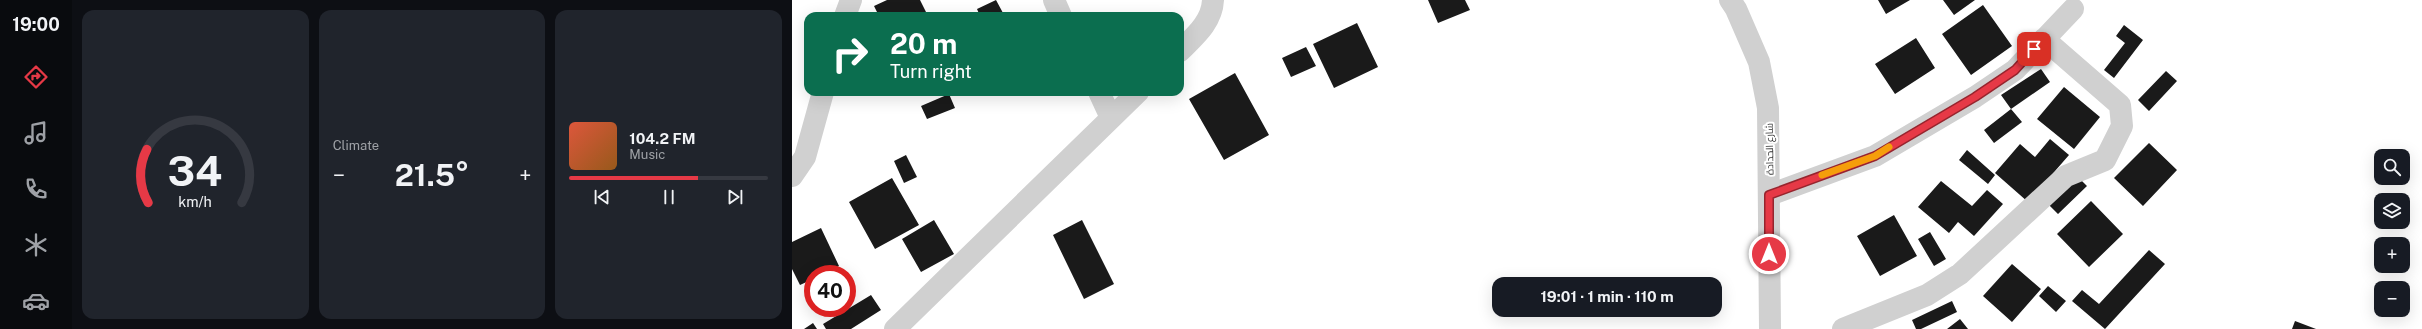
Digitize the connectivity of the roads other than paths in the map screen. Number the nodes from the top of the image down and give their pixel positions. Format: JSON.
{"nodes":[{"id":1,"x":851,"y":0,"type":"edge"},
{"id":2,"x":1054,"y":0,"type":"edge"},
{"id":3,"x":1214,"y":0,"type":"edge"},
{"id":4,"x":1730,"y":0,"type":"edge"},
{"id":5,"x":2073,"y":9,"type":"dead end"},
{"id":6,"x":846,"y":12,"type":"edge"},
{"id":7,"x":1059,"y":12,"type":"edge"},
{"id":8,"x":2044,"y":39,"type":"junction"},
{"id":9,"x":1184,"y":47,"type":"edge"},
{"id":10,"x":822,"y":96,"type":"edge"},
{"id":11,"x":1101,"y":96,"type":"edge"},
{"id":12,"x":1134,"y":96,"type":"edge"},
{"id":13,"x":1111,"y":118,"type":"junction"},
{"id":14,"x":792,"y":176,"type":"edge"},
{"id":15,"x":1769,"y":195,"type":"junction"},
{"id":16,"x":895,"y":329,"type":"edge"},
{"id":17,"x":1770,"y":329,"type":"edge"},
{"id":18,"x":1842,"y":329,"type":"edge"}],
"edges":[{"from":1,"to":6,"type":"street"},
{"from":2,"to":7,"type":"street"},
{"from":3,"to":9,"type":"street"},
{"from":4,"to":15,"type":"street","name":"شارع الحدادة"},
{"from":5,"to":8,"type":"street"},
{"from":8,"to":15,"type":"street"},
{"from":8,"to":18,"type":"street"},
{"from":10,"to":14,"type":"street"},
{"from":11,"to":13,"type":"street"},
{"from":12,"to":13,"type":"street"},
{"from":13,"to":16,"type":"street"},
{"from":15,"to":17,"type":"street","name":"شارع الحدادة"}]}
